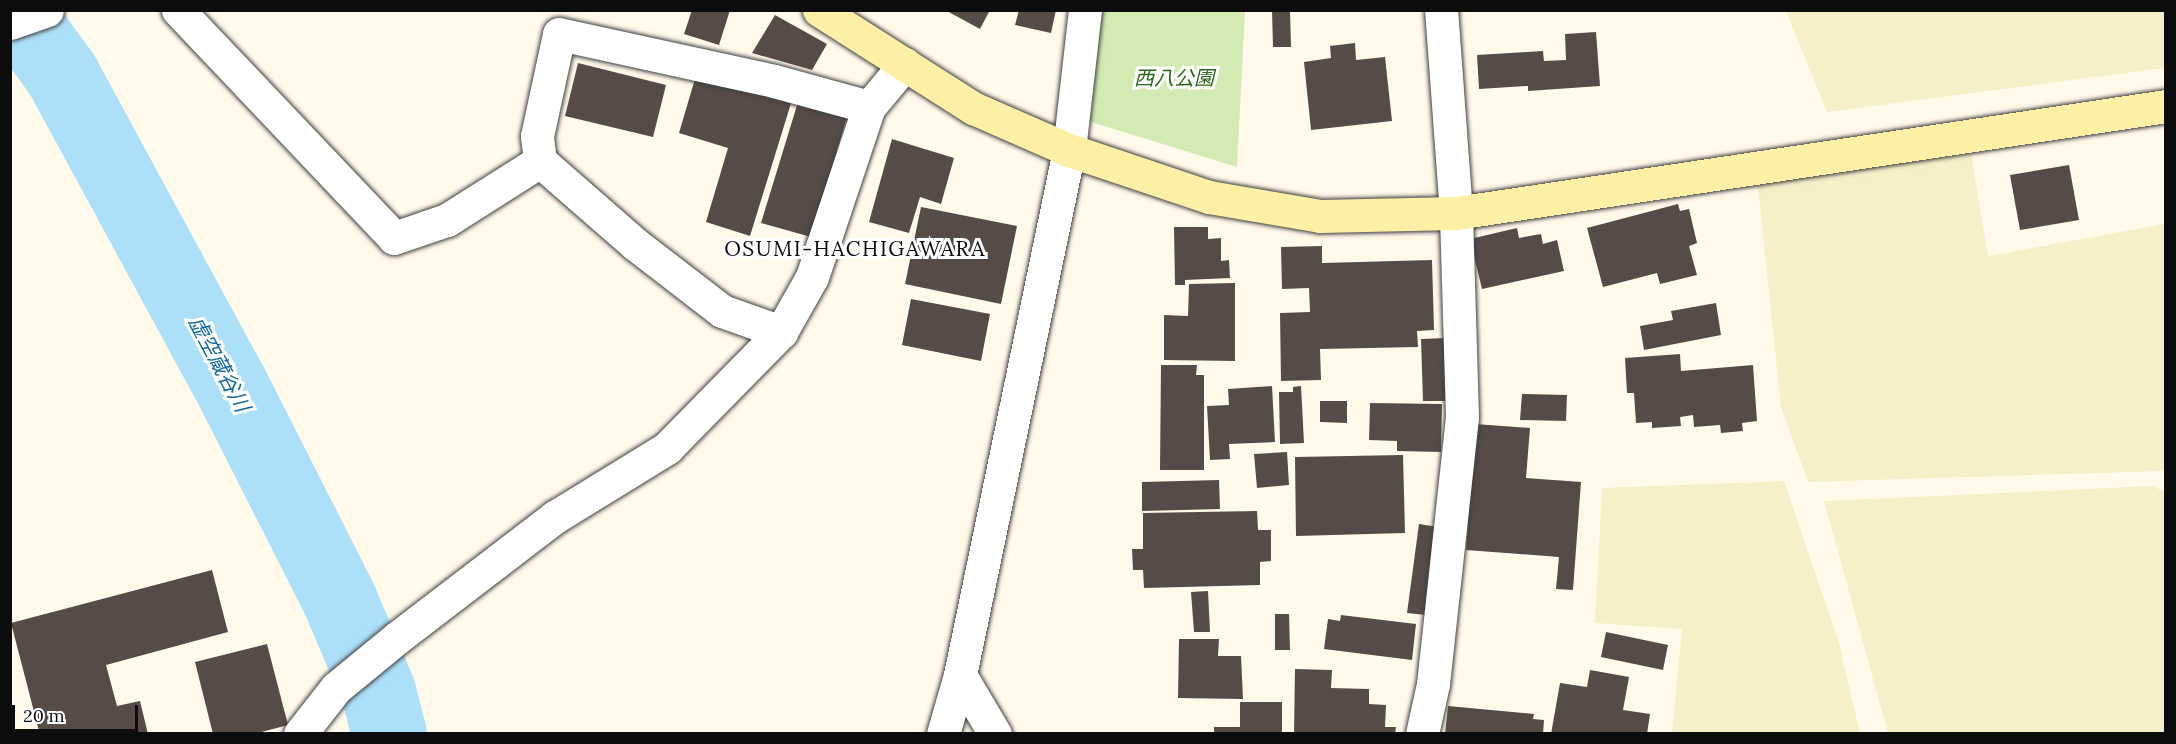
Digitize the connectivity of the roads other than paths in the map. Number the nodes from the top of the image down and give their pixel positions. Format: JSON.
{"nodes":[{"id":1,"x":47,"y":10,"type":"edge"},
{"id":2,"x":178,"y":10,"type":"edge"},
{"id":3,"x":819,"y":10,"type":"edge"},
{"id":4,"x":1084,"y":10,"type":"edge"},
{"id":5,"x":1441,"y":10,"type":"edge"},
{"id":6,"x":10,"y":22,"type":"edge"},
{"id":7,"x":905,"y":64,"type":"junction"},
{"id":8,"x":2166,"y":106,"type":"edge"},
{"id":9,"x":869,"y":107,"type":"junction"},
{"id":10,"x":1068,"y":150,"type":"junction"},
{"id":11,"x":540,"y":161,"type":"junction"},
{"id":12,"x":1456,"y":213,"type":"junction"},
{"id":13,"x":781,"y":332,"type":"junction"},
{"id":14,"x":960,"y":675,"type":"junction"},
{"id":15,"x":300,"y":734,"type":"edge"},
{"id":16,"x":944,"y":734,"type":"edge"},
{"id":17,"x":995,"y":734,"type":"edge"},
{"id":18,"x":1422,"y":734,"type":"edge"}],
"edges":[{"from":1,"to":6,"type":"street"},
{"from":2,"to":11,"type":"street"},
{"from":3,"to":7,"type":"street"},
{"from":4,"to":10,"type":"street"},
{"from":5,"to":12,"type":"street"},
{"from":7,"to":9,"type":"street"},
{"from":7,"to":10,"type":"street"},
{"from":8,"to":12,"type":"street"},
{"from":9,"to":11,"type":"street"},
{"from":9,"to":13,"type":"street"},
{"from":10,"to":12,"type":"street"},
{"from":10,"to":14,"type":"street"},
{"from":11,"to":13,"type":"street"},
{"from":12,"to":18,"type":"street"},
{"from":13,"to":15,"type":"street"},
{"from":14,"to":16,"type":"street"},
{"from":14,"to":17,"type":"street"}]}
